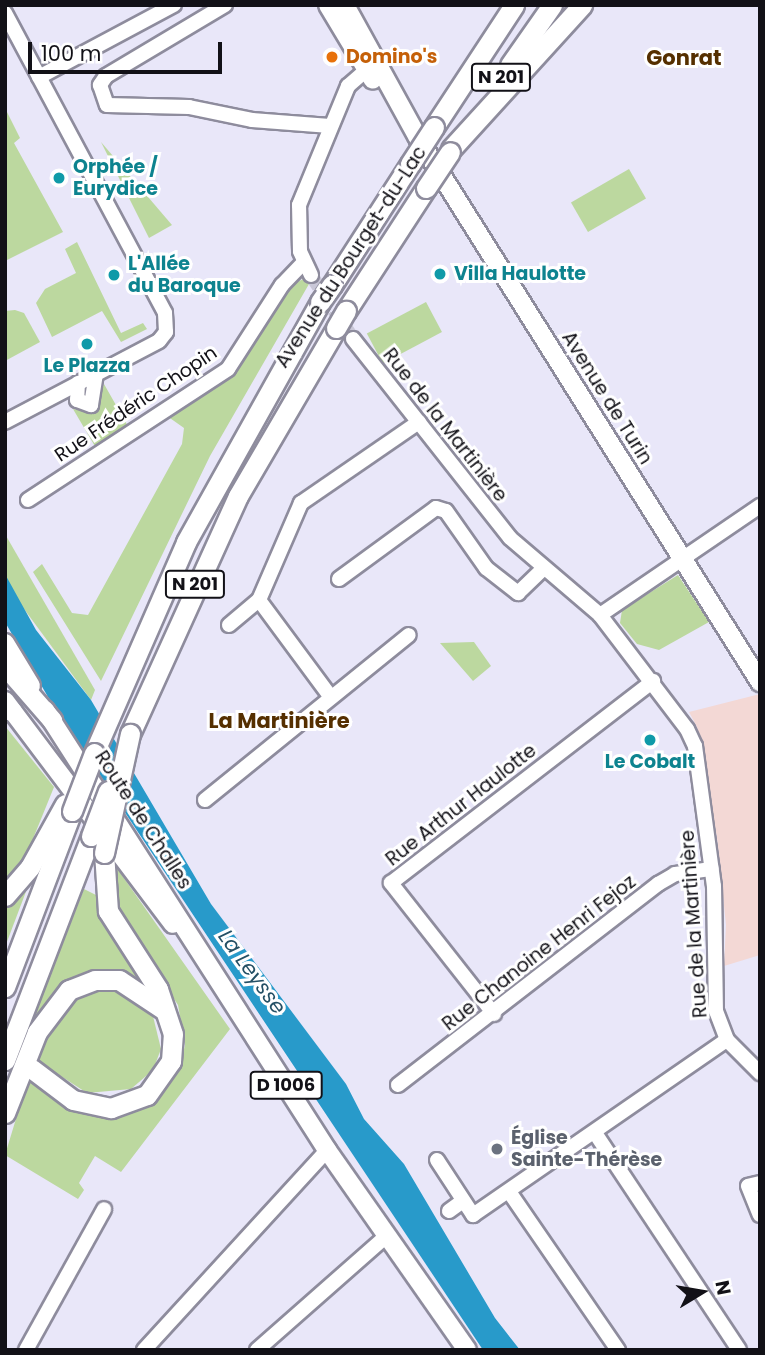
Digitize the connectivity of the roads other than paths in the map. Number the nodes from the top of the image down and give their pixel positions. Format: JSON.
{"nodes":[{"id":1,"x":174,"y":5,"type":"edge"},
{"id":2,"x":225,"y":5,"type":"edge"},
{"id":3,"x":328,"y":5,"type":"edge"},
{"id":4,"x":345,"y":5,"type":"edge"},
{"id":5,"x":505,"y":5,"type":"edge"},
{"id":6,"x":514,"y":5,"type":"edge"},
{"id":7,"x":552,"y":5,"type":"edge"},
{"id":8,"x":582,"y":5,"type":"edge"},
{"id":9,"x":5,"y":13,"type":"edge"},
{"id":10,"x":371,"y":66,"type":"junction"},
{"id":11,"x":39,"y":78,"type":"junction"},
{"id":12,"x":459,"y":89,"type":"junction"},
{"id":13,"x":330,"y":126,"type":"junction"},
{"id":14,"x":426,"y":133,"type":"junction"},
{"id":15,"x":450,"y":151,"type":"junction"},
{"id":16,"x":353,"y":339,"type":"tunnel mouth"},
{"id":17,"x":96,"y":373,"type":"junction"},
{"id":18,"x":78,"y":383,"type":"junction"},
{"id":19,"x":5,"y":422,"type":"edge"},
{"id":20,"x":419,"y":422,"type":"junction"},
{"id":21,"x":27,"y":500,"type":"dead end"},
{"id":22,"x":760,"y":506,"type":"edge"},
{"id":23,"x":682,"y":558,"type":"junction"},
{"id":24,"x":543,"y":569,"type":"junction"},
{"id":25,"x":339,"y":579,"type":"dead end"},
{"id":26,"x":260,"y":600,"type":"junction"},
{"id":27,"x":600,"y":615,"type":"junction"},
{"id":28,"x":229,"y":625,"type":"dead end"},
{"id":29,"x":409,"y":635,"type":"dead end"},
{"id":30,"x":5,"y":643,"type":"edge"},
{"id":31,"x":5,"y":666,"type":"edge"},
{"id":32,"x":653,"y":681,"type":"junction"},
{"id":33,"x":760,"y":682,"type":"edge"},
{"id":34,"x":330,"y":695,"type":"junction"},
{"id":35,"x":8,"y":707,"type":"edge"},
{"id":36,"x":52,"y":720,"type":"junction"},
{"id":37,"x":131,"y":732,"type":"junction"},
{"id":38,"x":205,"y":800,"type":"dead end"},
{"id":39,"x":69,"y":807,"type":"junction"},
{"id":40,"x":712,"y":869,"type":"junction"},
{"id":41,"x":5,"y":896,"type":"edge"},
{"id":42,"x":5,"y":988,"type":"edge"},
{"id":43,"x":494,"y":1014,"type":"junction"},
{"id":44,"x":168,"y":1017,"type":"junction"},
{"id":45,"x":245,"y":1019,"type":"junction"},
{"id":46,"x":727,"y":1040,"type":"junction"},
{"id":47,"x":5,"y":1060,"type":"edge"},
{"id":48,"x":32,"y":1069,"type":"dead end"},
{"id":49,"x":760,"y":1073,"type":"edge"},
{"id":50,"x":398,"y":1086,"type":"dead end"},
{"id":51,"x":5,"y":1113,"type":"edge"},
{"id":52,"x":595,"y":1133,"type":"junction"},
{"id":53,"x":327,"y":1150,"type":"junction"},
{"id":54,"x":437,"y":1160,"type":"dead end"},
{"id":55,"x":760,"y":1183,"type":"edge"},
{"id":56,"x":510,"y":1192,"type":"junction"},
{"id":57,"x":104,"y":1209,"type":"dead end"},
{"id":58,"x":760,"y":1215,"type":"edge"},
{"id":59,"x":385,"y":1237,"type":"junction"},
{"id":60,"x":26,"y":1350,"type":"edge"},
{"id":61,"x":144,"y":1350,"type":"edge"},
{"id":62,"x":257,"y":1350,"type":"edge"},
{"id":63,"x":467,"y":1350,"type":"edge"},
{"id":64,"x":618,"y":1350,"type":"edge"},
{"id":65,"x":739,"y":1350,"type":"edge"}],
"edges":[{"from":1,"to":11,"type":"street"},
{"from":2,"to":13,"type":"street"},
{"from":3,"to":10,"type":"main road","name":"Avenue de Turin"},
{"from":4,"to":10,"type":"main road","name":"Avenue de Turin"},
{"from":5,"to":12,"type":"highway"},
{"from":6,"to":12,"type":"highway","number":"N 201"},
{"from":7,"to":15,"type":"highway","number":"N 201"},
{"from":8,"to":15,"type":"highway"},
{"from":9,"to":11,"type":"street"},
{"from":10,"to":13,"type":"street"},
{"from":10,"to":14,"type":"main road","name":"Avenue de Turin"},
{"from":11,"to":17,"type":"street"},
{"from":12,"to":14,"type":"highway","number":"N 201"},
{"from":13,"to":21,"type":"street","name":"Rue Frédéric Chopin"},
{"from":14,"to":23,"type":"main road","name":"Avenue de Turin"},
{"from":14,"to":39,"type":"highway","name":"Avenue du Bourget-du-Lac","number":"N 201","bridge":true},
{"from":15,"to":37,"type":"highway","name":"Avenue du Bourget-du-Lac","number":"N 201","bridge":true},
{"from":16,"to":20,"type":"street","name":"Rue de la Martinière"},
{"from":17,"to":18,"type":"street"},
{"from":17,"to":18,"type":"street"},
{"from":18,"to":19,"type":"street"},
{"from":20,"to":24,"type":"street","name":"Rue de la Martinière"},
{"from":20,"to":26,"type":"street"},
{"from":22,"to":23,"type":"street"},
{"from":23,"to":27,"type":"street"},
{"from":23,"to":33,"type":"main road","name":"Avenue de Turin"},
{"from":24,"to":25,"type":"street"},
{"from":24,"to":27,"type":"street","name":"Rue de la Martinière"},
{"from":26,"to":28,"type":"street"},
{"from":26,"to":34,"type":"street"},
{"from":27,"to":32,"type":"street","name":"Rue de la Martinière"},
{"from":29,"to":34,"type":"street"},
{"from":30,"to":36,"type":"main road","name":"Route de Challes"},
{"from":31,"to":36,"type":"highway"},
{"from":32,"to":40,"type":"street","name":"Rue de la Martinière"},
{"from":32,"to":43,"type":"street","name":"Rue Arthur Haulotte"},
{"from":34,"to":38,"type":"street"},
{"from":35,"to":45,"type":"main road","name":"Route de Challes"},
{"from":36,"to":45,"type":"main road","name":"Route de Challes"},
{"from":37,"to":44,"type":"highway","bridge":true},
{"from":37,"to":47,"type":"highway","number":"N 201","bridge":true},
{"from":39,"to":41,"type":"highway"},
{"from":39,"to":42,"type":"highway"},
{"from":40,"to":43,"type":"street","name":"Rue Chanoine Henri Fejoz"},
{"from":40,"to":46,"type":"street","name":"Rue de la Martinière"},
{"from":43,"to":50,"type":"street","name":"Rue Chanoine Henri Fejoz"},
{"from":44,"to":48,"type":"highway"},
{"from":44,"to":51,"type":"highway"},
{"from":45,"to":53,"type":"main road","name":"Route de Challes","number":"D 1006"},
{"from":46,"to":49,"type":"street","name":"Rue de la Martinière"},
{"from":46,"to":52,"type":"street"},
{"from":52,"to":56,"type":"street"},
{"from":52,"to":65,"type":"street"},
{"from":53,"to":59,"type":"main road","name":"Route de Challes","number":"D 1006"},
{"from":53,"to":61,"type":"street"},
{"from":54,"to":56,"type":"street"},
{"from":55,"to":58,"type":"street"},
{"from":56,"to":64,"type":"street"},
{"from":57,"to":60,"type":"street"},
{"from":59,"to":62,"type":"street"},
{"from":59,"to":63,"type":"main road","name":"Route de Challes","number":"D 1006"}]}
